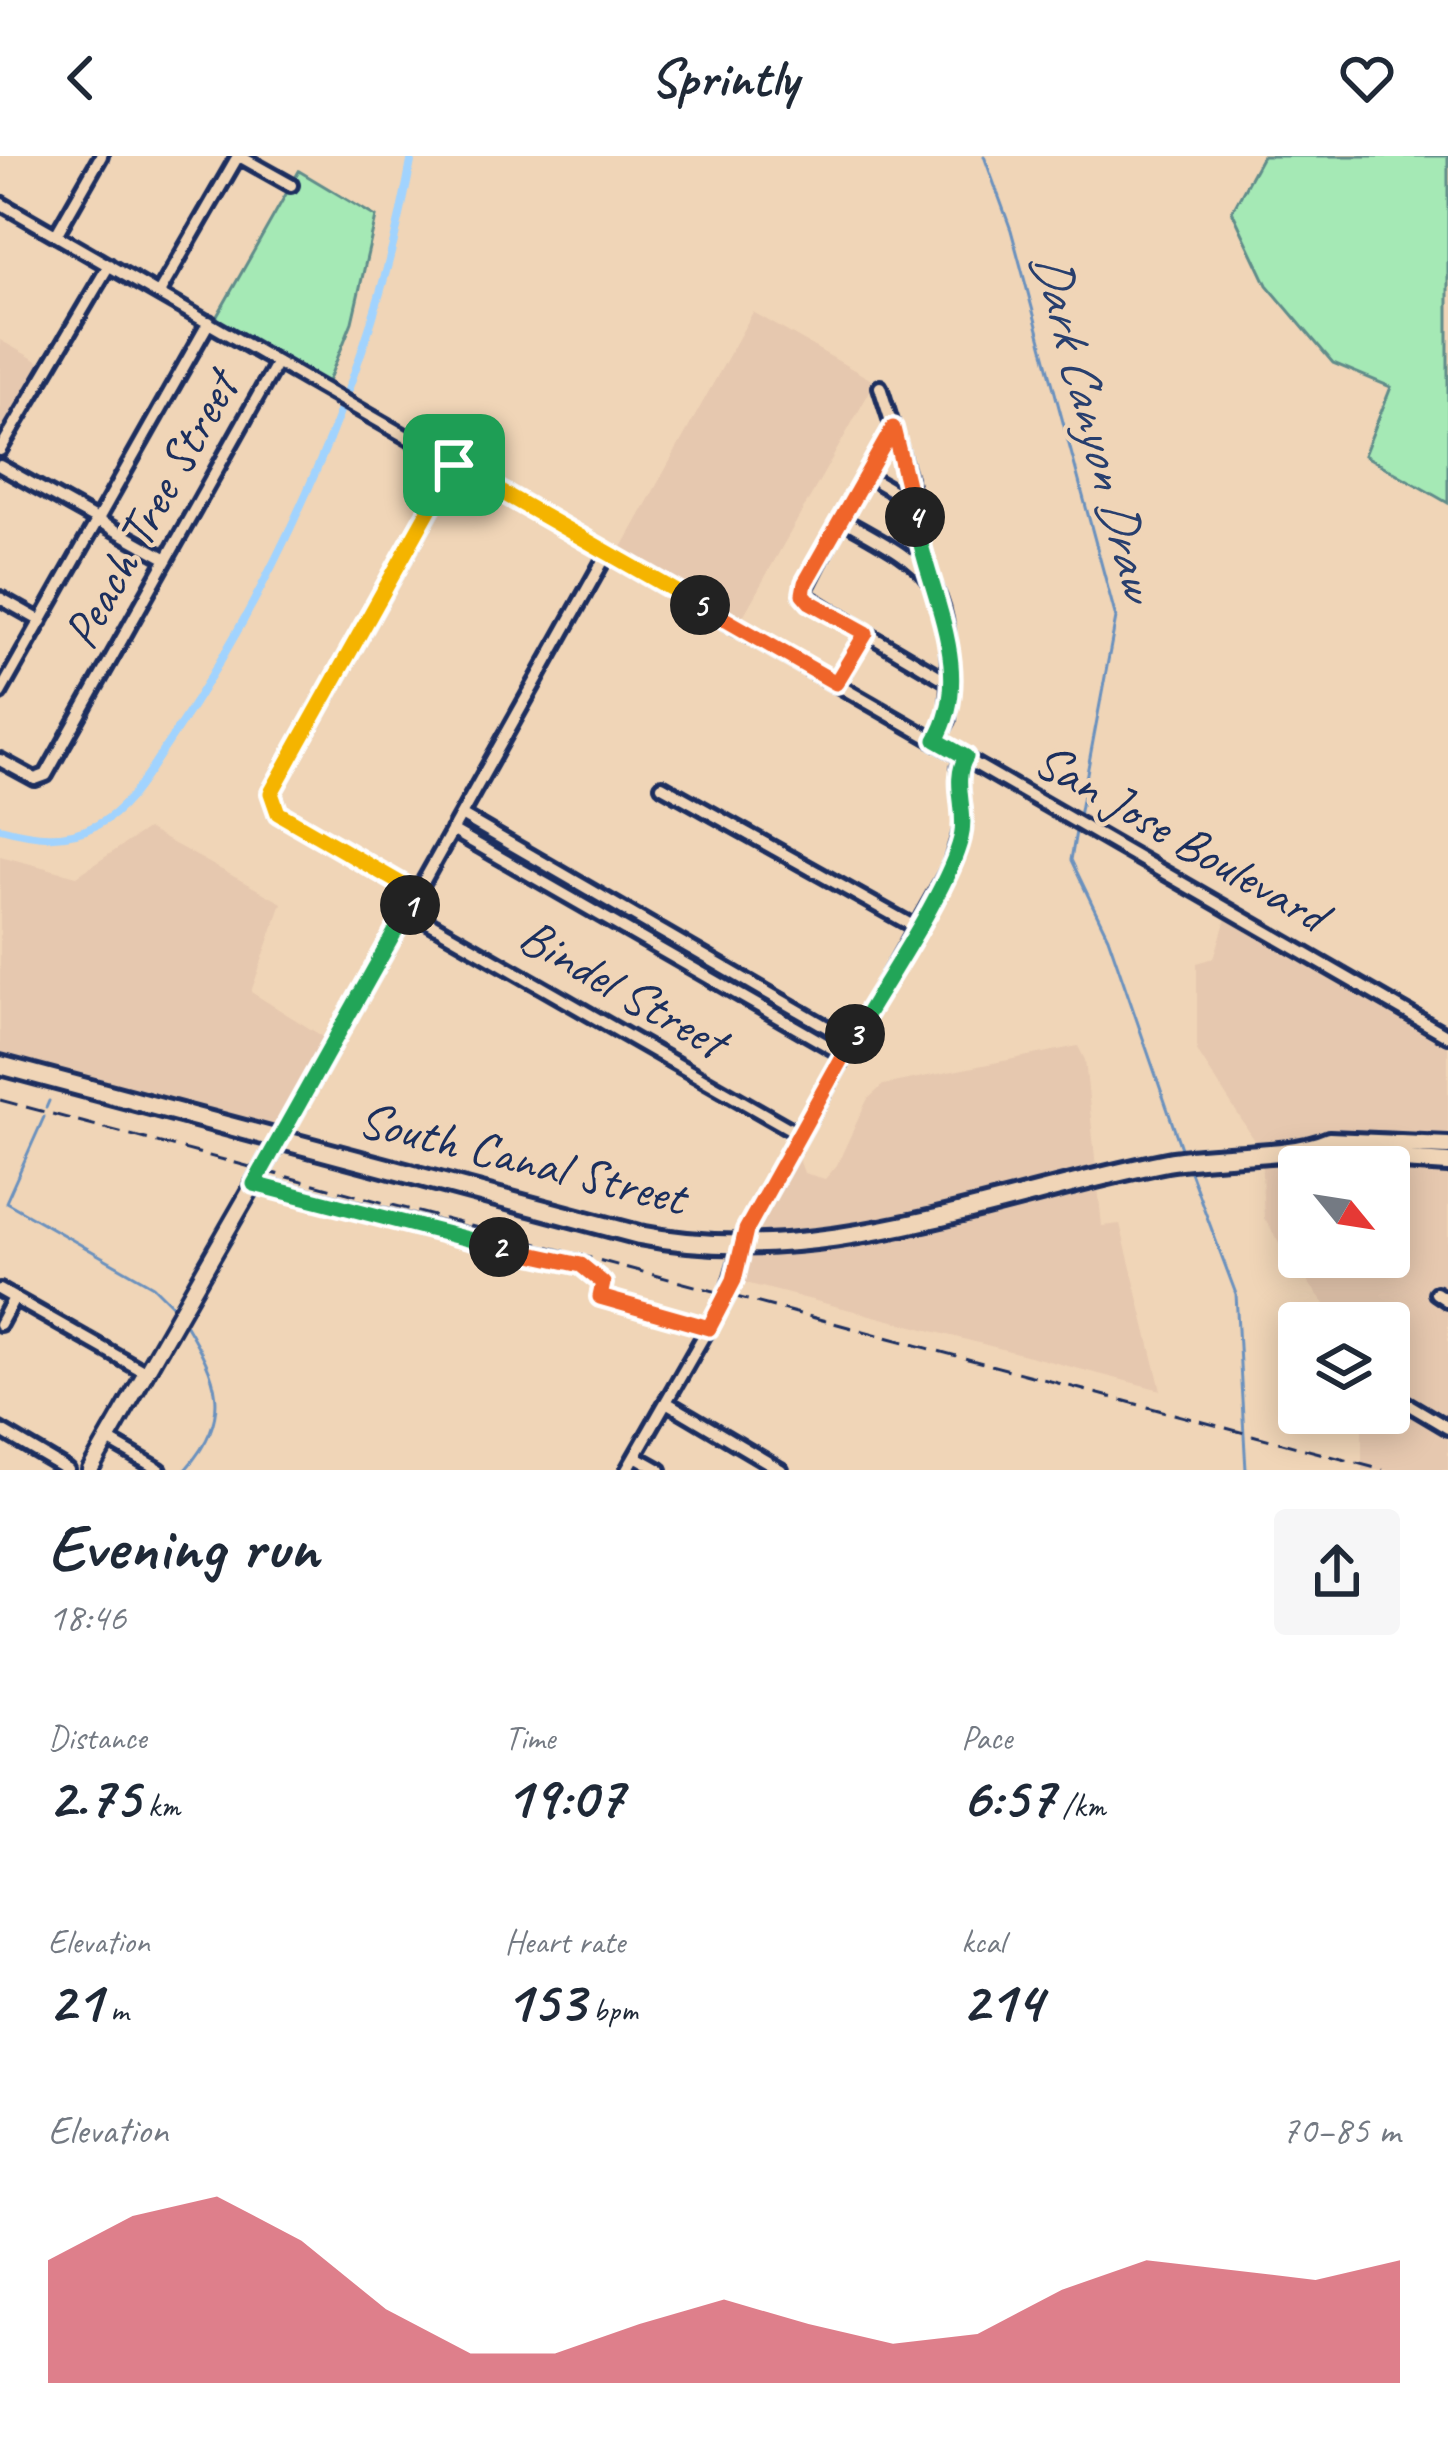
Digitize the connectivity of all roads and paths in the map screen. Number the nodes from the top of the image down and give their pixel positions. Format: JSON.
{"nodes":[{"id":1,"x":101,"y":156,"type":"edge"},
{"id":2,"x":238,"y":156,"type":"edge"},
{"id":3,"x":290,"y":185,"type":"dead end"},
{"id":4,"x":0,"y":203,"type":"edge"},
{"id":5,"x":56,"y":236,"type":"junction"},
{"id":6,"x":109,"y":265,"type":"junction"},
{"id":7,"x":159,"y":293,"type":"junction"},
{"id":8,"x":208,"y":322,"type":"junction"},
{"id":9,"x":278,"y":362,"type":"junction"},
{"id":10,"x":880,"y":387,"type":"dead end"},
{"id":11,"x":893,"y":428,"type":"junction"},
{"id":12,"x":0,"y":450,"type":"edge"},
{"id":13,"x":454,"y":465,"type":"junction"},
{"id":14,"x":0,"y":466,"type":"edge"},
{"id":15,"x":879,"y":483,"type":"dead end"},
{"id":16,"x":913,"y":502,"type":"junction"},
{"id":17,"x":841,"y":519,"type":"junction"},
{"id":18,"x":97,"y":521,"type":"junction"},
{"id":19,"x":608,"y":552,"type":"junction"},
{"id":20,"x":167,"y":559,"type":"junction"},
{"id":21,"x":922,"y":565,"type":"junction"},
{"id":22,"x":0,"y":598,"type":"edge"},
{"id":23,"x":41,"y":621,"type":"junction"},
{"id":24,"x":866,"y":633,"type":"junction"},
{"id":25,"x":949,"y":682,"type":"junction"},
{"id":26,"x":836,"y":683,"type":"junction"},
{"id":27,"x":0,"y":693,"type":"edge"},
{"id":28,"x":936,"y":740,"type":"junction"},
{"id":29,"x":966,"y":757,"type":"junction"},
{"id":30,"x":0,"y":760,"type":"edge"},
{"id":31,"x":662,"y":786,"type":"dead end"},
{"id":32,"x":460,"y":815,"type":"junction"},
{"id":33,"x":452,"y":830,"type":"junction"},
{"id":34,"x":417,"y":893,"type":"junction"},
{"id":35,"x":407,"y":910,"type":"junction"},
{"id":36,"x":915,"y":927,"type":"junction"},
{"id":37,"x":1448,"y":1036,"type":"edge"},
{"id":38,"x":851,"y":1041,"type":"junction"},
{"id":39,"x":844,"y":1054,"type":"junction"},
{"id":40,"x":0,"y":1065,"type":"edge"},
{"id":41,"x":799,"y":1134,"type":"junction"},
{"id":42,"x":279,"y":1140,"type":"junction"},
{"id":43,"x":1446,"y":1160,"type":"edge"},
{"id":44,"x":254,"y":1184,"type":"junction"},
{"id":45,"x":739,"y":1248,"type":"junction"},
{"id":46,"x":0,"y":1290,"type":"edge"},
{"id":47,"x":1436,"y":1293,"type":"dead end"},
{"id":48,"x":14,"y":1298,"type":"junction"},
{"id":49,"x":1448,"y":1301,"type":"edge"},
{"id":50,"x":0,"y":1324,"type":"edge"},
{"id":51,"x":709,"y":1328,"type":"junction"},
{"id":52,"x":145,"y":1372,"type":"junction"},
{"id":53,"x":666,"y":1402,"type":"junction"},
{"id":54,"x":1410,"y":1405,"type":"edge"},
{"id":55,"x":1448,"y":1428,"type":"edge"},
{"id":56,"x":0,"y":1430,"type":"edge"},
{"id":57,"x":108,"y":1440,"type":"junction"},
{"id":58,"x":635,"y":1456,"type":"junction"},
{"id":59,"x":68,"y":1470,"type":"edge"},
{"id":60,"x":90,"y":1470,"type":"edge"},
{"id":61,"x":160,"y":1470,"type":"edge"},
{"id":62,"x":627,"y":1470,"type":"edge"},
{"id":63,"x":660,"y":1470,"type":"edge"},
{"id":64,"x":781,"y":1470,"type":"edge"}],
"edges":[{"from":1,"to":5,"type":"street"},
{"from":2,"to":3,"type":"street"},
{"from":2,"to":7,"type":"street"},
{"from":4,"to":5,"type":"street","name":"San Jose Boulevard"},
{"from":5,"to":6,"type":"street","name":"San Jose Boulevard"},
{"from":6,"to":7,"type":"street","name":"San Jose Boulevard"},
{"from":6,"to":12,"type":"street"},
{"from":7,"to":8,"type":"street","name":"San Jose Boulevard"},
{"from":8,"to":9,"type":"street","name":"San Jose Boulevard"},
{"from":8,"to":18,"type":"street"},
{"from":9,"to":13,"type":"street","name":"San Jose Boulevard"},
{"from":9,"to":20,"type":"street","name":"Peach Tree Street"},
{"from":10,"to":11,"type":"street"},
{"from":11,"to":16,"type":"street"},
{"from":11,"to":17,"type":"street"},
{"from":13,"to":19,"type":"street","name":"San Jose Boulevard"},
{"from":13,"to":34,"type":"street"},
{"from":14,"to":18,"type":"street"},
{"from":15,"to":16,"type":"street"},
{"from":16,"to":21,"type":"street"},
{"from":17,"to":21,"type":"street"},
{"from":17,"to":24,"type":"street"},
{"from":18,"to":20,"type":"street"},
{"from":18,"to":23,"type":"street"},
{"from":19,"to":26,"type":"street","name":"San Jose Boulevard"},
{"from":19,"to":32,"type":"street"},
{"from":20,"to":30,"type":"street","name":"Peach Tree Street"},
{"from":21,"to":25,"type":"street"},
{"from":22,"to":23,"type":"street"},
{"from":23,"to":27,"type":"street"},
{"from":24,"to":25,"type":"street"},
{"from":24,"to":26,"type":"street"},
{"from":25,"to":28,"type":"street"},
{"from":26,"to":28,"type":"street","name":"San Jose Boulevard"},
{"from":28,"to":29,"type":"street","name":"San Jose Boulevard"},
{"from":29,"to":36,"type":"street"},
{"from":29,"to":37,"type":"street","name":"San Jose Boulevard"},
{"from":31,"to":36,"type":"street"},
{"from":32,"to":33,"type":"street"},
{"from":32,"to":38,"type":"street"},
{"from":33,"to":34,"type":"street"},
{"from":33,"to":39,"type":"street"},
{"from":34,"to":35,"type":"street"},
{"from":35,"to":41,"type":"street","name":"Bindel Street"},
{"from":35,"to":42,"type":"street"},
{"from":36,"to":38,"type":"street"},
{"from":38,"to":39,"type":"street"},
{"from":39,"to":41,"type":"street"},
{"from":40,"to":42,"type":"highway","name":"South Canal Street"},
{"from":41,"to":45,"type":"street"},
{"from":42,"to":44,"type":"main road"},
{"from":42,"to":45,"type":"highway","name":"South Canal Street"},
{"from":43,"to":45,"type":"highway","name":"South Canal Street"},
{"from":44,"to":51,"type":"street"},
{"from":44,"to":52,"type":"main road"},
{"from":45,"to":51,"type":"street"},
{"from":46,"to":48,"type":"street"},
{"from":47,"to":49,"type":"street"},
{"from":48,"to":50,"type":"street"},
{"from":48,"to":52,"type":"street"},
{"from":51,"to":53,"type":"street"},
{"from":52,"to":57,"type":"main road"},
{"from":53,"to":58,"type":"street"},
{"from":53,"to":64,"type":"street"},
{"from":54,"to":55,"type":"street"},
{"from":56,"to":59,"type":"street"},
{"from":57,"to":60,"type":"main road"},
{"from":57,"to":61,"type":"street"},
{"from":58,"to":62,"type":"street"},
{"from":58,"to":63,"type":"street"}]}
